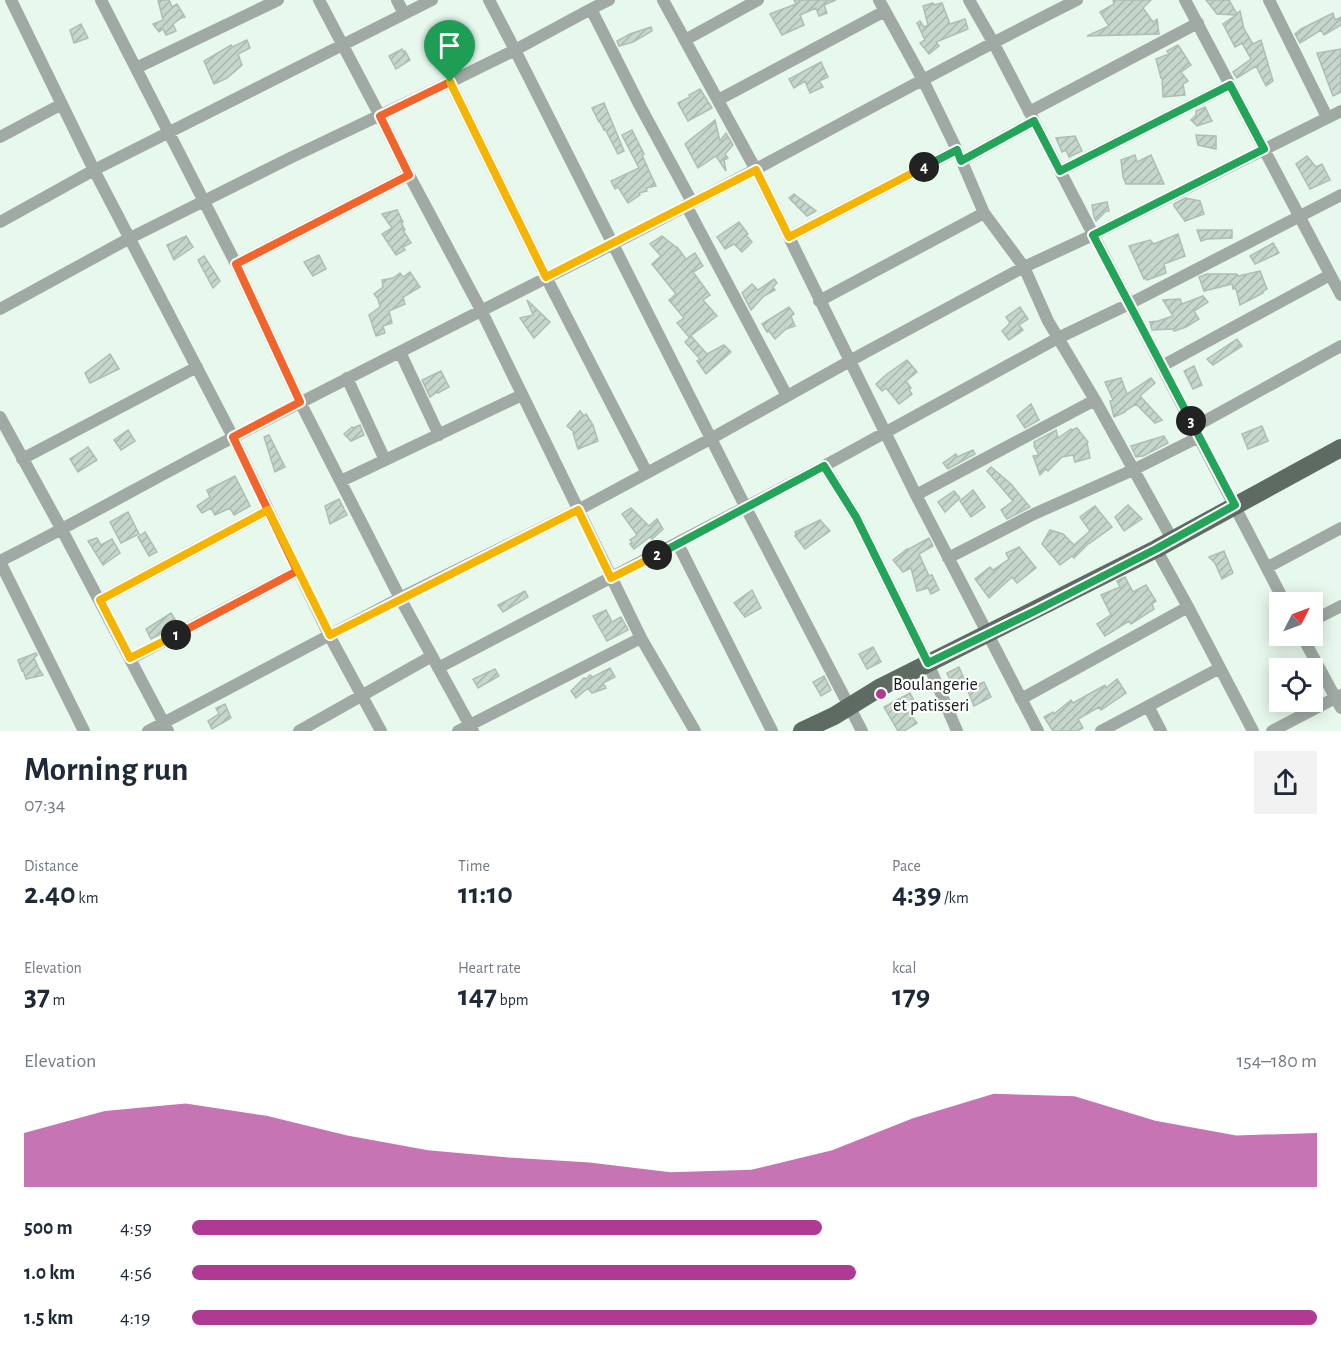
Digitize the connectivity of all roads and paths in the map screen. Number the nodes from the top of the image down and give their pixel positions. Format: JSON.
{"nodes":[{"id":1,"x":11,"y":0,"type":"edge"},
{"id":2,"x":278,"y":0,"type":"edge"},
{"id":3,"x":320,"y":0,"type":"edge"},
{"id":4,"x":397,"y":0,"type":"edge"},
{"id":5,"x":432,"y":0,"type":"edge"},
{"id":6,"x":489,"y":0,"type":"edge"},
{"id":7,"x":609,"y":0,"type":"edge"},
{"id":8,"x":663,"y":0,"type":"edge"},
{"id":9,"x":757,"y":0,"type":"edge"},
{"id":10,"x":969,"y":0,"type":"edge"},
{"id":11,"x":1077,"y":0,"type":"edge"},
{"id":12,"x":1185,"y":0,"type":"edge"},
{"id":13,"x":1269,"y":0,"type":"edge"},
{"id":14,"x":104,"y":1,"type":"edge"},
{"id":15,"x":882,"y":6,"type":"edge"},
{"id":16,"x":591,"y":9,"type":"junction"},
{"id":17,"x":404,"y":14,"type":"junction"},
{"id":18,"x":1198,"y":23,"type":"junction"},
{"id":19,"x":685,"y":40,"type":"junction"},
{"id":20,"x":993,"y":42,"type":"junction"},
{"id":21,"x":342,"y":44,"type":"junction"},
{"id":22,"x":515,"y":50,"type":"junction"},
{"id":23,"x":136,"y":68,"type":"junction"},
{"id":24,"x":923,"y":80,"type":"junction"},
{"id":25,"x":450,"y":82,"type":"junction"},
{"id":26,"x":1230,"y":85,"type":"junction"},
{"id":27,"x":718,"y":100,"type":"junction"},
{"id":28,"x":62,"y":104,"type":"junction"},
{"id":29,"x":1341,"y":111,"type":"edge"},
{"id":30,"x":380,"y":116,"type":"junction"},
{"id":31,"x":1032,"y":117,"type":"junction"},
{"id":32,"x":1327,"y":117,"type":"junction"},
{"id":33,"x":169,"y":132,"type":"junction"},
{"id":34,"x":0,"y":136,"type":"edge"},
{"id":35,"x":1264,"y":149,"type":"junction"},
{"id":36,"x":959,"y":155,"type":"junction"},
{"id":37,"x":94,"y":170,"type":"junction"},
{"id":38,"x":756,"y":170,"type":"junction"},
{"id":39,"x":1060,"y":171,"type":"junction"},
{"id":40,"x":409,"y":175,"type":"junction"},
{"id":41,"x":1341,"y":195,"type":"edge"},
{"id":42,"x":204,"y":201,"type":"junction"},
{"id":43,"x":689,"y":204,"type":"junction"},
{"id":44,"x":984,"y":213,"type":"junction"},
{"id":45,"x":1300,"y":217,"type":"junction"},
{"id":46,"x":0,"y":222,"type":"edge"},
{"id":47,"x":1093,"y":235,"type":"junction"},
{"id":48,"x":789,"y":237,"type":"junction"},
{"id":49,"x":130,"y":238,"type":"junction"},
{"id":50,"x":613,"y":244,"type":"junction"},
{"id":51,"x":236,"y":264,"type":"junction"},
{"id":52,"x":1023,"y":267,"type":"junction"},
{"id":53,"x":1330,"y":275,"type":"junction"},
{"id":54,"x":546,"y":277,"type":"junction"},
{"id":55,"x":1341,"y":295,"type":"edge"},
{"id":56,"x":819,"y":301,"type":"junction"},
{"id":57,"x":1129,"y":304,"type":"junction"},
{"id":58,"x":0,"y":309,"type":"edge"},
{"id":59,"x":481,"y":310,"type":"junction"},
{"id":60,"x":1058,"y":338,"type":"junction"},
{"id":61,"x":1341,"y":346,"type":"edge"},
{"id":62,"x":400,"y":352,"type":"junction"},
{"id":63,"x":850,"y":362,"type":"junction"},
{"id":64,"x":1162,"y":366,"type":"junction"},
{"id":65,"x":197,"y":368,"type":"junction"},
{"id":66,"x":347,"y":378,"type":"junction"},
{"id":67,"x":522,"y":395,"type":"junction"},
{"id":68,"x":787,"y":396,"type":"junction"},
{"id":69,"x":1095,"y":400,"type":"junction"},
{"id":70,"x":300,"y":402,"type":"junction"},
{"id":71,"x":0,"y":417,"type":"edge"},
{"id":72,"x":1197,"y":432,"type":"junction"},
{"id":73,"x":886,"y":433,"type":"junction"},
{"id":74,"x":439,"y":435,"type":"junction"},
{"id":75,"x":233,"y":437,"type":"junction"},
{"id":76,"x":712,"y":438,"type":"junction"},
{"id":77,"x":1341,"y":448,"type":"edge"},
{"id":78,"x":22,"y":459,"type":"junction"},
{"id":79,"x":385,"y":460,"type":"junction"},
{"id":80,"x":824,"y":466,"type":"junction"},
{"id":81,"x":1133,"y":470,"type":"junction"},
{"id":82,"x":647,"y":473,"type":"junction"},
{"id":83,"x":341,"y":481,"type":"junction"},
{"id":84,"x":916,"y":495,"type":"junction"},
{"id":85,"x":1235,"y":505,"type":"junction"},
{"id":86,"x":746,"y":508,"type":"junction"},
{"id":87,"x":268,"y":510,"type":"junction"},
{"id":88,"x":578,"y":510,"type":"junction"},
{"id":89,"x":1341,"y":528,"type":"edge"},
{"id":90,"x":62,"y":530,"type":"junction"},
{"id":91,"x":1172,"y":538,"type":"junction"},
{"id":92,"x":678,"y":544,"type":"junction"},
{"id":93,"x":1156,"y":549,"type":"junction"},
{"id":94,"x":948,"y":558,"type":"junction"},
{"id":95,"x":0,"y":562,"type":"edge"},
{"id":96,"x":1268,"y":567,"type":"junction"},
{"id":97,"x":297,"y":571,"type":"junction"},
{"id":98,"x":611,"y":578,"type":"junction"},
{"id":99,"x":1280,"y":592,"type":"edge"},
{"id":100,"x":400,"y":598,"type":"junction"},
{"id":101,"x":100,"y":600,"type":"junction"},
{"id":102,"x":1341,"y":606,"type":"edge"},
{"id":103,"x":1188,"y":607,"type":"junction"},
{"id":104,"x":1323,"y":615,"type":"edge"},
{"id":105,"x":987,"y":633,"type":"junction"},
{"id":106,"x":330,"y":635,"type":"junction"},
{"id":107,"x":641,"y":638,"type":"junction"},
{"id":108,"x":1308,"y":646,"type":"edge"},
{"id":109,"x":432,"y":656,"type":"junction"},
{"id":110,"x":130,"y":658,"type":"junction"},
{"id":111,"x":928,"y":663,"type":"junction"},
{"id":112,"x":438,"y":668,"type":"junction"},
{"id":113,"x":1220,"y":668,"type":"junction"},
{"id":114,"x":361,"y":695,"type":"junction"},
{"id":115,"x":1021,"y":699,"type":"junction"},
{"id":116,"x":1339,"y":700,"type":"edge"},
{"id":117,"x":850,"y":706,"type":"junction"},
{"id":118,"x":1148,"y":706,"type":"junction"},
{"id":119,"x":166,"y":726,"type":"edge"},
{"id":120,"x":471,"y":728,"type":"edge"},
{"id":121,"x":84,"y":731,"type":"edge"},
{"id":122,"x":148,"y":731,"type":"edge"},
{"id":123,"x":299,"y":731,"type":"edge"},
{"id":124,"x":381,"y":731,"type":"edge"},
{"id":125,"x":458,"y":731,"type":"edge"},
{"id":126,"x":695,"y":731,"type":"edge"},
{"id":127,"x":772,"y":731,"type":"edge"},
{"id":128,"x":802,"y":731,"type":"edge"},
{"id":129,"x":862,"y":731,"type":"edge"},
{"id":130,"x":957,"y":731,"type":"edge"},
{"id":131,"x":1038,"y":731,"type":"edge"},
{"id":132,"x":1101,"y":731,"type":"edge"},
{"id":133,"x":1161,"y":731,"type":"edge"},
{"id":134,"x":1252,"y":731,"type":"edge"},
{"id":135,"x":1272,"y":731,"type":"edge"}],
"edges":[{"from":1,"to":28,"type":"street"},
{"from":2,"to":23,"type":"street"},
{"from":3,"to":21,"type":"street"},
{"from":4,"to":17,"type":"street"},
{"from":5,"to":17,"type":"street"},
{"from":6,"to":22,"type":"street"},
{"from":7,"to":16,"type":"street"},
{"from":8,"to":19,"type":"street"},
{"from":9,"to":19,"type":"street"},
{"from":10,"to":20,"type":"street"},
{"from":11,"to":20,"type":"street"},
{"from":12,"to":18,"type":"street"},
{"from":13,"to":32,"type":"street"},
{"from":14,"to":23,"type":"street"},
{"from":15,"to":24,"type":"street"},
{"from":15,"to":27,"type":"street"},
{"from":16,"to":22,"type":"street"},
{"from":16,"to":43,"type":"street"},
{"from":17,"to":21,"type":"street"},
{"from":18,"to":26,"type":"street"},
{"from":18,"to":31,"type":"street"},
{"from":19,"to":27,"type":"street"},
{"from":20,"to":24,"type":"street"},
{"from":20,"to":31,"type":"street"},
{"from":21,"to":30,"type":"street"},
{"from":21,"to":33,"type":"street"},
{"from":22,"to":25,"type":"street"},
{"from":22,"to":50,"type":"street"},
{"from":23,"to":33,"type":"street"},
{"from":24,"to":36,"type":"street"},
{"from":24,"to":38,"type":"street"},
{"from":25,"to":30,"type":"street"},
{"from":25,"to":54,"type":"street"},
{"from":26,"to":35,"type":"street"},
{"from":26,"to":39,"type":"street"},
{"from":27,"to":38,"type":"street"},
{"from":28,"to":34,"type":"street"},
{"from":28,"to":37,"type":"street"},
{"from":29,"to":32,"type":"street"},
{"from":30,"to":40,"type":"street"},
{"from":30,"to":42,"type":"street"},
{"from":31,"to":36,"type":"street"},
{"from":31,"to":39,"type":"street"},
{"from":32,"to":35,"type":"street"},
{"from":33,"to":37,"type":"street"},
{"from":33,"to":42,"type":"street"},
{"from":35,"to":45,"type":"street"},
{"from":35,"to":47,"type":"street"},
{"from":36,"to":44,"type":"street"},
{"from":36,"to":48,"type":"street"},
{"from":37,"to":46,"type":"street"},
{"from":37,"to":49,"type":"street"},
{"from":38,"to":43,"type":"street"},
{"from":38,"to":48,"type":"street"},
{"from":39,"to":47,"type":"street"},
{"from":40,"to":51,"type":"street"},
{"from":40,"to":59,"type":"street"},
{"from":41,"to":45,"type":"street"},
{"from":42,"to":49,"type":"street"},
{"from":42,"to":51,"type":"street"},
{"from":43,"to":50,"type":"street"},
{"from":43,"to":68,"type":"street"},
{"from":44,"to":52,"type":"street"},
{"from":44,"to":56,"type":"street"},
{"from":45,"to":53,"type":"street"},
{"from":45,"to":57,"type":"street"},
{"from":47,"to":52,"type":"street"},
{"from":47,"to":57,"type":"street"},
{"from":48,"to":56,"type":"street"},
{"from":49,"to":58,"type":"street"},
{"from":49,"to":65,"type":"street"},
{"from":50,"to":54,"type":"street"},
{"from":50,"to":76,"type":"street"},
{"from":51,"to":70,"type":"street"},
{"from":52,"to":60,"type":"street"},
{"from":52,"to":63,"type":"street"},
{"from":53,"to":55,"type":"street"},
{"from":53,"to":64,"type":"street"},
{"from":54,"to":59,"type":"street"},
{"from":54,"to":82,"type":"street"},
{"from":56,"to":63,"type":"street"},
{"from":57,"to":60,"type":"street"},
{"from":57,"to":64,"type":"street"},
{"from":59,"to":62,"type":"street"},
{"from":59,"to":67,"type":"street"},
{"from":60,"to":69,"type":"street"},
{"from":60,"to":73,"type":"street"},
{"from":61,"to":72,"type":"street"},
{"from":62,"to":66,"type":"street"},
{"from":62,"to":74,"type":"street"},
{"from":63,"to":68,"type":"street"},
{"from":63,"to":73,"type":"street"},
{"from":64,"to":72,"type":"street"},
{"from":65,"to":75,"type":"street"},
{"from":65,"to":78,"type":"street"},
{"from":66,"to":70,"type":"street"},
{"from":66,"to":79,"type":"street"},
{"from":67,"to":74,"type":"street"},
{"from":67,"to":88,"type":"street"},
{"from":68,"to":76,"type":"street"},
{"from":69,"to":81,"type":"street"},
{"from":69,"to":84,"type":"street"},
{"from":70,"to":75,"type":"street"},
{"from":70,"to":83,"type":"street"},
{"from":71,"to":78,"type":"street"},
{"from":72,"to":81,"type":"street"},
{"from":72,"to":85,"type":"street"},
{"from":73,"to":80,"type":"street"},
{"from":73,"to":84,"type":"street"},
{"from":74,"to":79,"type":"street"},
{"from":75,"to":87,"type":"street"},
{"from":75,"to":90,"type":"street"},
{"from":76,"to":82,"type":"street"},
{"from":76,"to":86,"type":"street"},
{"from":77,"to":85,"type":"main road"},
{"from":78,"to":90,"type":"street"},
{"from":79,"to":83,"type":"street"},
{"from":80,"to":86,"type":"street"},
{"from":80,"to":111,"type":"street"},
{"from":81,"to":91,"type":"street"},
{"from":81,"to":94,"type":"street"},
{"from":82,"to":88,"type":"street"},
{"from":83,"to":100,"type":"street"},
{"from":84,"to":94,"type":"street"},
{"from":85,"to":91,"type":"main road"},
{"from":85,"to":96,"type":"street"},
{"from":86,"to":92,"type":"street"},
{"from":86,"to":117,"type":"street"},
{"from":87,"to":97,"type":"street"},
{"from":87,"to":101,"type":"street"},
{"from":88,"to":98,"type":"street"},
{"from":88,"to":100,"type":"street"},
{"from":89,"to":96,"type":"street"},
{"from":90,"to":95,"type":"street"},
{"from":90,"to":101,"type":"street"},
{"from":91,"to":93,"type":"main road"},
{"from":92,"to":98,"type":"street"},
{"from":92,"to":127,"type":"street"},
{"from":93,"to":103,"type":"street"},
{"from":93,"to":105,"type":"main road"},
{"from":94,"to":105,"type":"street"},
{"from":95,"to":121,"type":"street"},
{"from":96,"to":99,"type":"street"},
{"from":97,"to":106,"type":"street"},
{"from":97,"to":110,"type":"street"},
{"from":98,"to":107,"type":"street"},
{"from":98,"to":112,"type":"street"},
{"from":100,"to":106,"type":"street"},
{"from":100,"to":109,"type":"street"},
{"from":101,"to":110,"type":"street"},
{"from":102,"to":104,"type":"street"},
{"from":103,"to":113,"type":"street"},
{"from":103,"to":115,"type":"street"},
{"from":105,"to":111,"type":"main road"},
{"from":105,"to":115,"type":"street"},
{"from":106,"to":114,"type":"street"},
{"from":106,"to":119,"type":"street"},
{"from":107,"to":120,"type":"street"},
{"from":107,"to":126,"type":"street"},
{"from":108,"to":116,"type":"street"},
{"from":109,"to":112,"type":"street"},
{"from":109,"to":114,"type":"street"},
{"from":110,"to":119,"type":"street"},
{"from":111,"to":117,"type":"main road"},
{"from":111,"to":130,"type":"street"},
{"from":112,"to":120,"type":"street"},
{"from":113,"to":118,"type":"street"},
{"from":113,"to":134,"type":"street"},
{"from":114,"to":123,"type":"street"},
{"from":114,"to":124,"type":"street"},
{"from":115,"to":131,"type":"street"},
{"from":116,"to":135,"type":"street"},
{"from":117,"to":128,"type":"main road"},
{"from":117,"to":129,"type":"street"},
{"from":118,"to":132,"type":"street"},
{"from":118,"to":133,"type":"street"},
{"from":119,"to":122,"type":"street"},
{"from":120,"to":125,"type":"street"}]}
